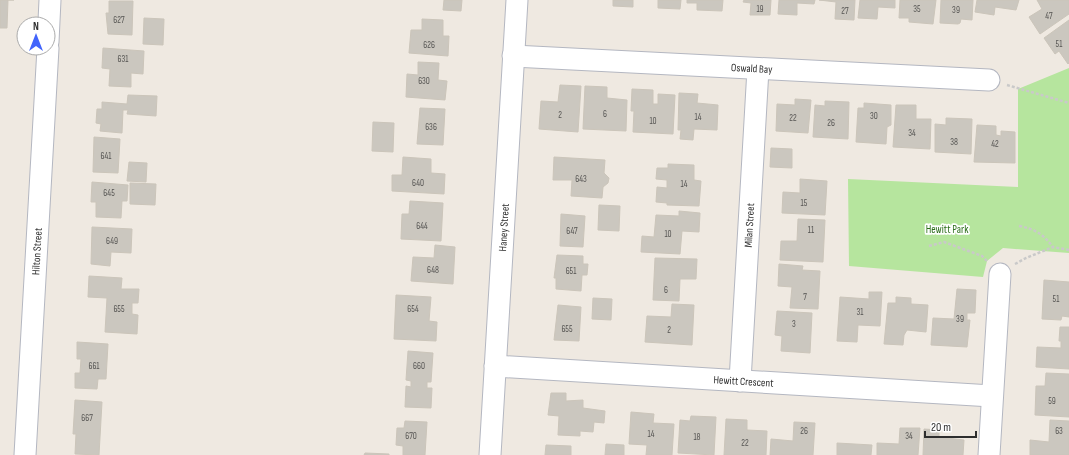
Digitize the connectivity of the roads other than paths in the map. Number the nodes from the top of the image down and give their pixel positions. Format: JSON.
{"nodes":[{"id":1,"x":50,"y":0,"type":"edge"},
{"id":2,"x":517,"y":0,"type":"edge"},
{"id":3,"x":49,"y":16,"type":"edge"},
{"id":4,"x":48,"y":56,"type":"edge"},
{"id":5,"x":513,"y":56,"type":"junction"},
{"id":6,"x":758,"y":69,"type":"junction"},
{"id":7,"x":989,"y":80,"type":"road end"},
{"id":8,"x":1000,"y":274,"type":"road end"},
{"id":9,"x":495,"y":366,"type":"junction"},
{"id":10,"x":740,"y":381,"type":"junction"},
{"id":11,"x":992,"y":396,"type":"junction"},
{"id":12,"x":25,"y":455,"type":"edge"},
{"id":13,"x":490,"y":455,"type":"edge"},
{"id":14,"x":989,"y":455,"type":"edge"}],
"edges":[{"from":1,"to":3,"type":"street"},
{"from":2,"to":5,"type":"street","name":"Haney Street"},
{"from":4,"to":12,"type":"street","name":"Hilton Street"},
{"from":5,"to":6,"type":"street","name":"Oswald Bay"},
{"from":5,"to":9,"type":"street","name":"Haney Street"},
{"from":6,"to":7,"type":"street","name":"Oswald Bay"},
{"from":6,"to":10,"type":"street","name":"Milan Street"},
{"from":8,"to":11,"type":"street"},
{"from":9,"to":10,"type":"street","name":"Hewitt Crescent"},
{"from":9,"to":13,"type":"street","name":"Haney Street"},
{"from":10,"to":11,"type":"street","name":"Hewitt Crescent"},
{"from":11,"to":14,"type":"street"}]}
